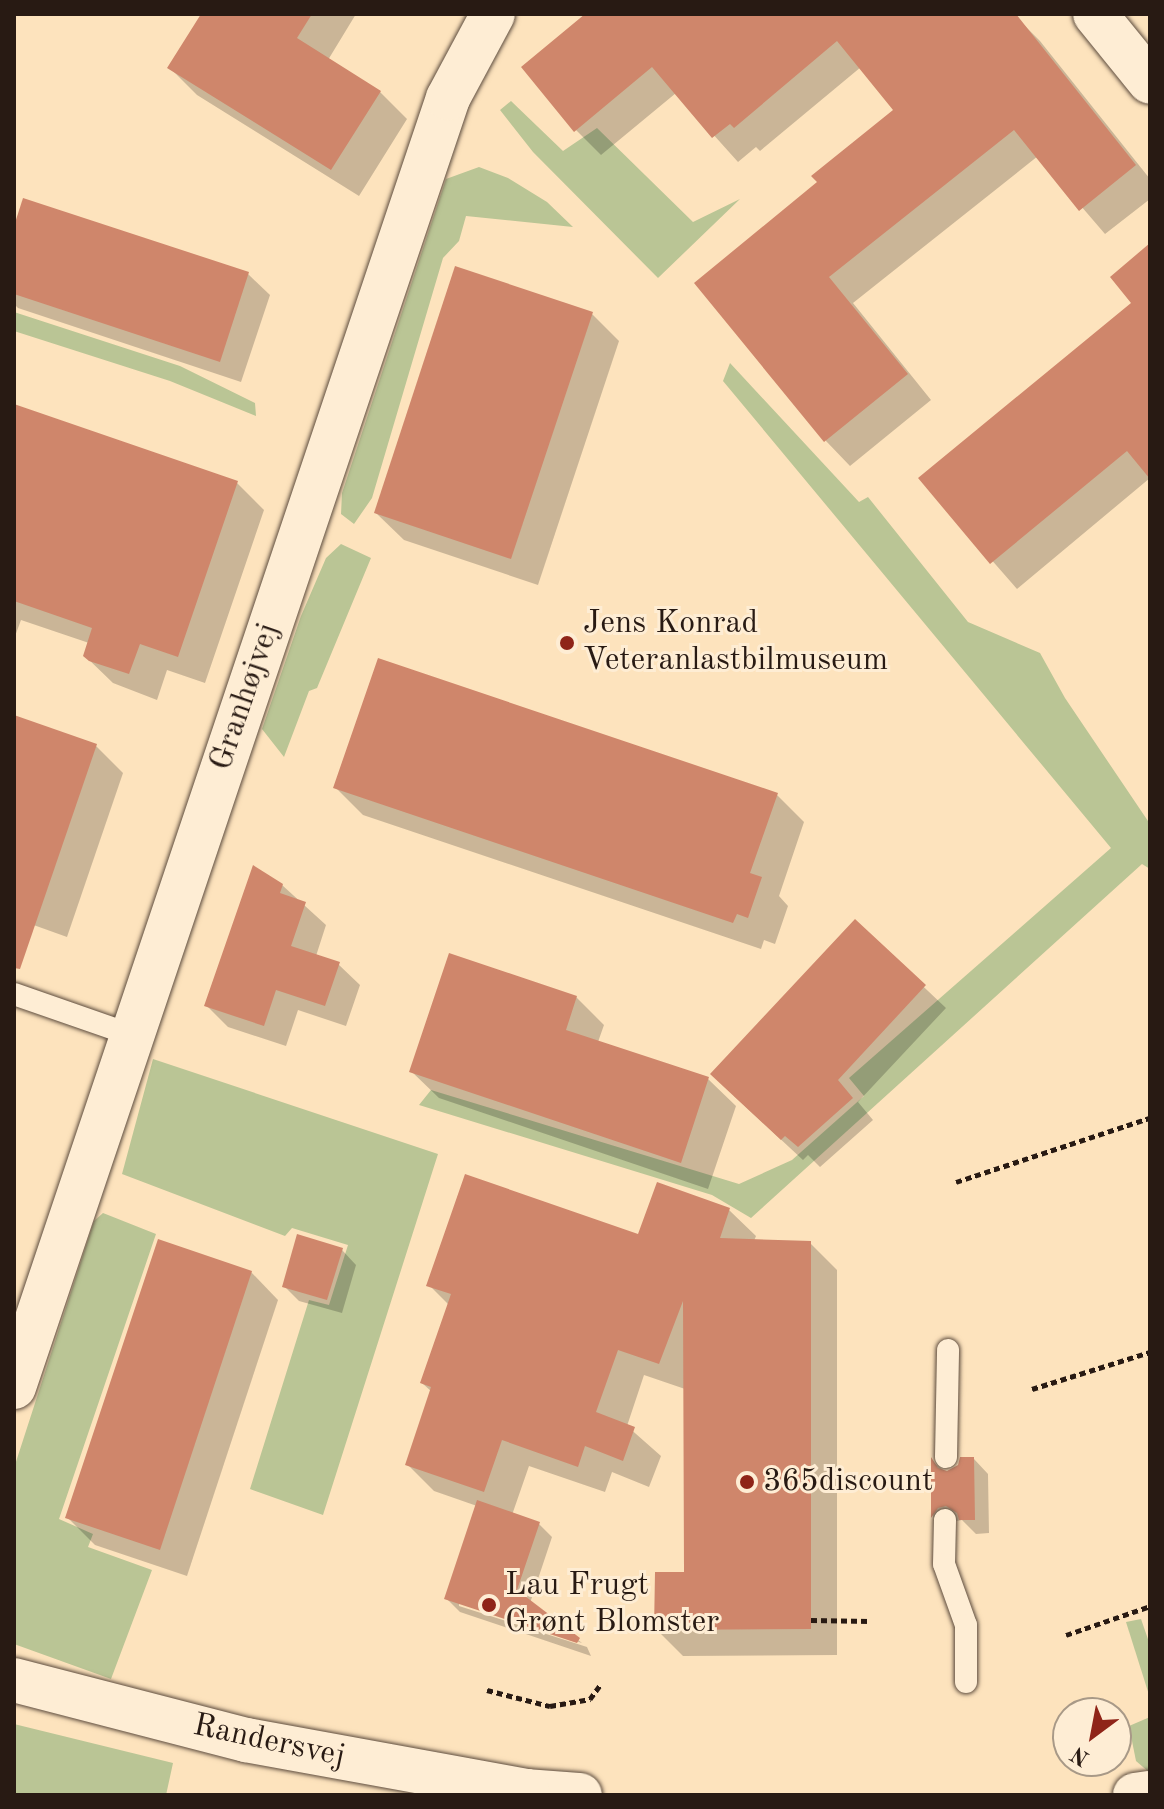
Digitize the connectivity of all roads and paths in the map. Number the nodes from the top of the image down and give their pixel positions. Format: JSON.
{"nodes":[{"id":1,"x":493,"y":14,"type":"edge"},
{"id":2,"x":1095,"y":14,"type":"edge"},
{"id":3,"x":1150,"y":82,"type":"edge"},
{"id":4,"x":14,"y":994,"type":"edge"},
{"id":5,"x":132,"y":1035,"type":"junction"},
{"id":6,"x":1150,"y":1118,"type":"edge"},
{"id":7,"x":956,"y":1182,"type":"dead end"},
{"id":8,"x":948,"y":1350,"type":"dead end"},
{"id":9,"x":1150,"y":1352,"type":"edge"},
{"id":10,"x":14,"y":1387,"type":"edge"},
{"id":11,"x":1032,"y":1389,"type":"dead end"},
{"id":12,"x":946,"y":1457,"type":"dead end"},
{"id":13,"x":945,"y":1520,"type":"dead end"},
{"id":14,"x":1150,"y":1606,"type":"edge"},
{"id":15,"x":811,"y":1620,"type":"dead end"},
{"id":16,"x":870,"y":1621,"type":"dead end"},
{"id":17,"x":1066,"y":1635,"type":"dead end"},
{"id":18,"x":14,"y":1680,"type":"edge"},
{"id":19,"x":966,"y":1682,"type":"dead end"},
{"id":20,"x":600,"y":1685,"type":"dead end"},
{"id":21,"x":487,"y":1690,"type":"dead end"},
{"id":22,"x":527,"y":1793,"type":"edge"},
{"id":23,"x":1150,"y":1793,"type":"edge"},
{"id":24,"x":580,"y":1795,"type":"edge"},
{"id":25,"x":1135,"y":1795,"type":"edge"}],
"edges":[{"from":1,"to":5,"type":"street","name":"Granhøjvej"},
{"from":2,"to":3,"type":"street"},
{"from":4,"to":5,"type":"lane"},
{"from":5,"to":10,"type":"street","name":"Granhøjvej"},
{"from":6,"to":7,"type":"path"},
{"from":8,"to":12,"type":"lane"},
{"from":9,"to":11,"type":"path"},
{"from":13,"to":19,"type":"lane"},
{"from":14,"to":17,"type":"path"},
{"from":15,"to":16,"type":"path"},
{"from":18,"to":22,"type":"street","name":"Randersvej"},
{"from":20,"to":21,"type":"path"},
{"from":22,"to":24,"type":"street","name":"Randersvej"},
{"from":23,"to":25,"type":"street"}]}
